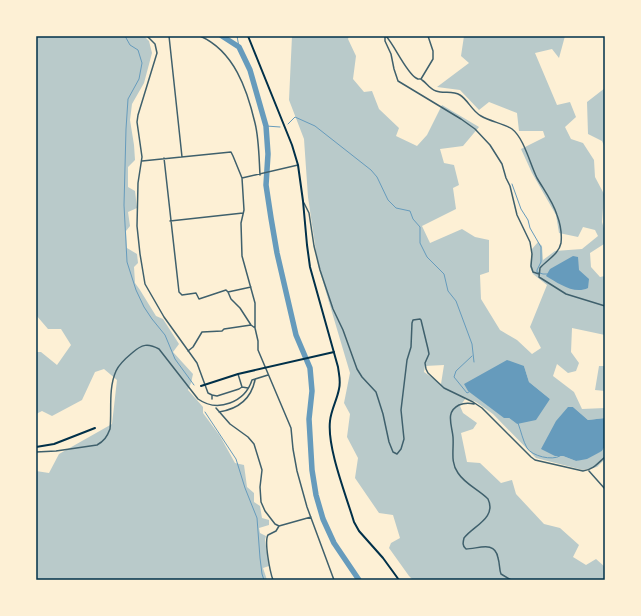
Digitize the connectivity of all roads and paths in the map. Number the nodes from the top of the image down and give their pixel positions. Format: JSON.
{"nodes":[{"id":1,"x":147,"y":36,"type":"edge"},
{"id":2,"x":169,"y":36,"type":"edge"},
{"id":3,"x":200,"y":36,"type":"edge"},
{"id":4,"x":248,"y":36,"type":"edge"},
{"id":5,"x":386,"y":36,"type":"edge"},
{"id":6,"x":428,"y":36,"type":"edge"},
{"id":7,"x":421,"y":79,"type":"junction"},
{"id":8,"x":182,"y":157,"type":"junction"},
{"id":9,"x":164,"y":158,"type":"junction"},
{"id":10,"x":142,"y":160,"type":"junction"},
{"id":11,"x":298,"y":165,"type":"junction"},
{"id":12,"x":260,"y":175,"type":"junction"},
{"id":13,"x":242,"y":178,"type":"junction"},
{"id":14,"x":303,"y":201,"type":"junction"},
{"id":15,"x":243,"y":213,"type":"junction"},
{"id":16,"x":170,"y":221,"type":"junction"},
{"id":17,"x":539,"y":274,"type":"junction"},
{"id":18,"x":251,"y":287,"type":"junction"},
{"id":19,"x":228,"y":292,"type":"junction"},
{"id":20,"x":605,"y":306,"type":"edge"},
{"id":21,"x":251,"y":325,"type":"junction"},
{"id":22,"x":255,"y":328,"type":"junction"},
{"id":23,"x":188,"y":351,"type":"junction"},
{"id":24,"x":334,"y":352,"type":"junction"},
{"id":25,"x":266,"y":368,"type":"junction"},
{"id":26,"x":238,"y":374,"type":"junction"},
{"id":27,"x":268,"y":375,"type":"junction"},
{"id":28,"x":255,"y":379,"type":"junction"},
{"id":29,"x":205,"y":385,"type":"junction"},
{"id":30,"x":201,"y":386,"type":"dead end"},
{"id":31,"x":242,"y":386,"type":"junction"},
{"id":32,"x":248,"y":388,"type":"junction"},
{"id":33,"x":212,"y":395,"type":"junction"},
{"id":34,"x":212,"y":400,"type":"dead end"},
{"id":35,"x":476,"y":404,"type":"junction"},
{"id":36,"x":216,"y":408,"type":"dead end"},
{"id":37,"x":219,"y":412,"type":"junction"},
{"id":38,"x":95,"y":428,"type":"dead end"},
{"id":39,"x":36,"y":447,"type":"edge"},
{"id":40,"x":36,"y":452,"type":"edge"},
{"id":41,"x":605,"y":457,"type":"edge"},
{"id":42,"x":588,"y":471,"type":"junction"},
{"id":43,"x":605,"y":489,"type":"edge"},
{"id":44,"x":311,"y":517,"type":"junction"},
{"id":45,"x":279,"y":526,"type":"junction"},
{"id":46,"x":273,"y":580,"type":"edge"},
{"id":47,"x":334,"y":580,"type":"edge"},
{"id":48,"x":399,"y":580,"type":"edge"},
{"id":49,"x":511,"y":580,"type":"edge"}],
"edges":[{"from":1,"to":10,"type":"street"},
{"from":2,"to":8,"type":"street"},
{"from":3,"to":12,"type":"street"},
{"from":4,"to":11,"type":"main road"},
{"from":5,"to":7,"type":"street"},
{"from":5,"to":17,"type":"street"},
{"from":6,"to":7,"type":"street"},
{"from":7,"to":17,"type":"street"},
{"from":8,"to":9,"type":"street"},
{"from":8,"to":13,"type":"street"},
{"from":9,"to":10,"type":"street"},
{"from":9,"to":16,"type":"street"},
{"from":10,"to":23,"type":"street"},
{"from":11,"to":12,"type":"street"},
{"from":11,"to":14,"type":"main road"},
{"from":12,"to":13,"type":"street"},
{"from":13,"to":15,"type":"street"},
{"from":14,"to":24,"type":"main road"},
{"from":14,"to":35,"type":"street"},
{"from":15,"to":16,"type":"street"},
{"from":15,"to":18,"type":"street"},
{"from":16,"to":19,"type":"street"},
{"from":17,"to":20,"type":"street"},
{"from":18,"to":19,"type":"street"},
{"from":18,"to":22,"type":"street"},
{"from":19,"to":21,"type":"street"},
{"from":21,"to":22,"type":"street"},
{"from":21,"to":23,"type":"street"},
{"from":22,"to":25,"type":"street"},
{"from":23,"to":29,"type":"street"},
{"from":24,"to":25,"type":"main road"},
{"from":24,"to":48,"type":"main road"},
{"from":25,"to":26,"type":"main road"},
{"from":25,"to":27,"type":"street"},
{"from":26,"to":29,"type":"main road"},
{"from":26,"to":31,"type":"street"},
{"from":27,"to":28,"type":"street"},
{"from":27,"to":44,"type":"street"},
{"from":28,"to":32,"type":"street"},
{"from":28,"to":37,"type":"street"},
{"from":29,"to":30,"type":"main road"},
{"from":29,"to":33,"type":"street"},
{"from":31,"to":32,"type":"street"},
{"from":31,"to":33,"type":"street"},
{"from":32,"to":40,"type":"street"},
{"from":33,"to":34,"type":"street"},
{"from":35,"to":42,"type":"street"},
{"from":35,"to":49,"type":"street"},
{"from":36,"to":37,"type":"street"},
{"from":37,"to":45,"type":"street"},
{"from":38,"to":39,"type":"main road"},
{"from":41,"to":42,"type":"street"},
{"from":42,"to":43,"type":"street"},
{"from":44,"to":45,"type":"street"},
{"from":44,"to":47,"type":"street"},
{"from":45,"to":46,"type":"street"}]}
